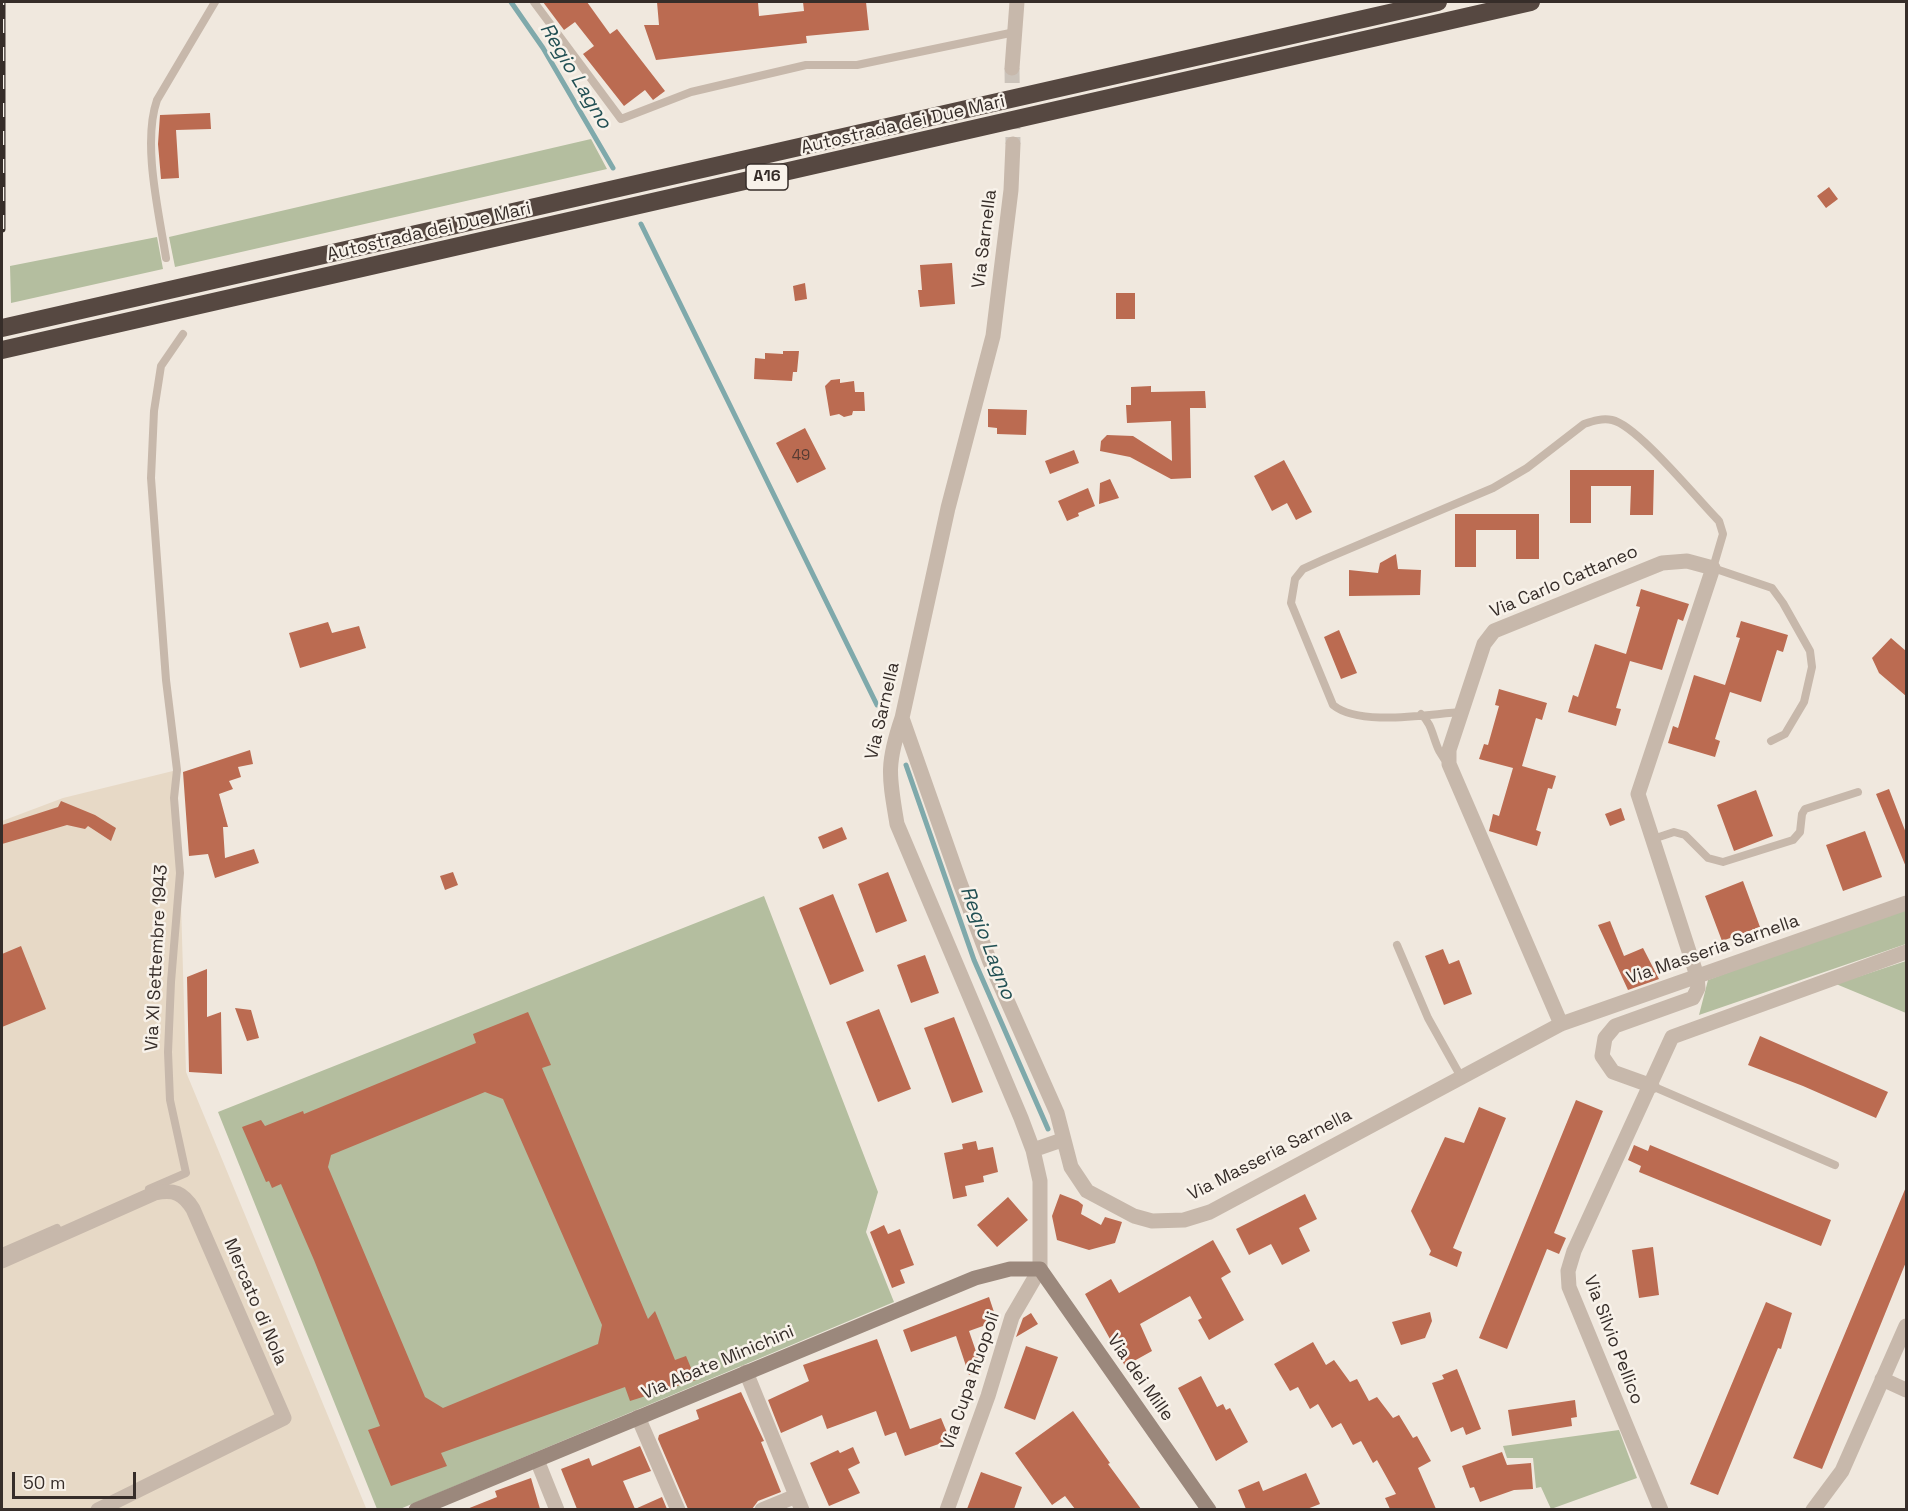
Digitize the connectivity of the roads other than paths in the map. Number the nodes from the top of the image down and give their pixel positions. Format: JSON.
{"nodes":[{"id":1,"x":214,"y":2,"type":"edge"},
{"id":2,"x":534,"y":2,"type":"edge"},
{"id":3,"x":1017,"y":2,"type":"edge"},
{"id":4,"x":1438,"y":2,"type":"edge"},
{"id":5,"x":1532,"y":2,"type":"edge"},
{"id":6,"x":1015,"y":32,"type":"junction"},
{"id":7,"x":1012,"y":68,"type":"tunnel mouth"},
{"id":8,"x":1013,"y":144,"type":"tunnel mouth"},
{"id":9,"x":166,"y":258,"type":"dead end"},
{"id":10,"x":2,"y":328,"type":"edge"},
{"id":11,"x":183,"y":334,"type":"dead end"},
{"id":12,"x":2,"y":350,"type":"edge"},
{"id":13,"x":1713,"y":568,"type":"junction"},
{"id":14,"x":1462,"y":712,"type":"junction"},
{"id":15,"x":1421,"y":714,"type":"junction"},
{"id":16,"x":902,"y":718,"type":"junction"},
{"id":17,"x":1771,"y":741,"type":"dead end"},
{"id":18,"x":1449,"y":764,"type":"junction"},
{"id":19,"x":1858,"y":792,"type":"dead end"},
{"id":20,"x":1653,"y":839,"type":"junction"},
{"id":21,"x":1906,"y":903,"type":"edge"},
{"id":22,"x":1397,"y":945,"type":"dead end"},
{"id":23,"x":1906,"y":952,"type":"edge"},
{"id":24,"x":1697,"y":976,"type":"junction"},
{"id":25,"x":1561,"y":1024,"type":"junction"},
{"id":26,"x":1461,"y":1077,"type":"junction"},
{"id":27,"x":1652,"y":1086,"type":"junction"},
{"id":28,"x":1062,"y":1140,"type":"junction"},
{"id":29,"x":1033,"y":1150,"type":"junction"},
{"id":30,"x":1835,"y":1165,"type":"dead end"},
{"id":31,"x":2,"y":1252,"type":"edge"},
{"id":32,"x":2,"y":1261,"type":"edge"},
{"id":33,"x":1040,"y":1269,"type":"junction"},
{"id":34,"x":1906,"y":1326,"type":"edge"},
{"id":35,"x":746,"y":1372,"type":"junction"},
{"id":36,"x":1882,"y":1379,"type":"junction"},
{"id":37,"x":1906,"y":1390,"type":"edge"},
{"id":38,"x":638,"y":1417,"type":"junction"},
{"id":39,"x":537,"y":1460,"type":"junction"},
{"id":40,"x":799,"y":1503,"type":"edge"},
{"id":41,"x":98,"y":1509,"type":"edge"},
{"id":42,"x":416,"y":1509,"type":"edge"},
{"id":43,"x":557,"y":1509,"type":"edge"},
{"id":44,"x":678,"y":1509,"type":"edge"},
{"id":45,"x":762,"y":1509,"type":"edge"},
{"id":46,"x":947,"y":1509,"type":"edge"},
{"id":47,"x":1209,"y":1509,"type":"edge"},
{"id":48,"x":1661,"y":1509,"type":"edge"},
{"id":49,"x":1813,"y":1509,"type":"edge"}],
"edges":[{"from":1,"to":9,"type":"lane"},
{"from":2,"to":6,"type":"lane"},
{"from":3,"to":6,"type":"street"},
{"from":4,"to":10,"type":"highway","name":"Autostrada dei Due Mari","number":"A16"},
{"from":5,"to":12,"type":"highway","name":"Autostrada dei Due Mari","number":"A16"},
{"from":6,"to":7,"type":"street"},
{"from":8,"to":16,"type":"street","name":"Via Sarnella"},
{"from":11,"to":31,"type":"lane","name":"Via XI Settembre 1943"},
{"from":13,"to":14,"type":"street","name":"Via Carlo Cattaneo"},
{"from":13,"to":15,"type":"lane"},
{"from":13,"to":17,"type":"lane"},
{"from":13,"to":20,"type":"street"},
{"from":14,"to":15,"type":"lane"},
{"from":14,"to":18,"type":"street","name":"Via Carlo Cattaneo"},
{"from":15,"to":18,"type":"lane"},
{"from":16,"to":28,"type":"street","name":"Via Masseria Sarnella"},
{"from":16,"to":29,"type":"street","name":"Via Sarnella"},
{"from":18,"to":25,"type":"street"},
{"from":19,"to":20,"type":"lane"},
{"from":20,"to":24,"type":"street"},
{"from":21,"to":24,"type":"street","name":"Via Masseria Sarnella"},
{"from":22,"to":26,"type":"lane"},
{"from":23,"to":27,"type":"street","name":"Via Silvio Pellico"},
{"from":24,"to":25,"type":"street","name":"Via Masseria Sarnella"},
{"from":24,"to":27,"type":"street"},
{"from":25,"to":26,"type":"street","name":"Via Masseria Sarnella"},
{"from":26,"to":28,"type":"street","name":"Via Masseria Sarnella"},
{"from":27,"to":30,"type":"lane"},
{"from":27,"to":48,"type":"street","name":"Via Silvio Pellico"},
{"from":28,"to":29,"type":"street"},
{"from":29,"to":33,"type":"street","name":"Via Sarnella"},
{"from":32,"to":41,"type":"street","name":"Mercato di Nola"},
{"from":33,"to":35,"type":"street","name":"Via Abate Minichini"},
{"from":33,"to":46,"type":"street","name":"Via Cupa Ruopoli"},
{"from":33,"to":47,"type":"street","name":"Via dei Mille"},
{"from":34,"to":36,"type":"street"},
{"from":35,"to":38,"type":"street","name":"Via Abate Minichini"},
{"from":35,"to":40,"type":"street"},
{"from":36,"to":37,"type":"street"},
{"from":36,"to":49,"type":"street"},
{"from":38,"to":39,"type":"street","name":"Via Abate Minichini"},
{"from":38,"to":44,"type":"street"},
{"from":39,"to":42,"type":"street","name":"Via Abate Minichini"},
{"from":39,"to":43,"type":"street"},
{"from":40,"to":45,"type":"street"}]}
